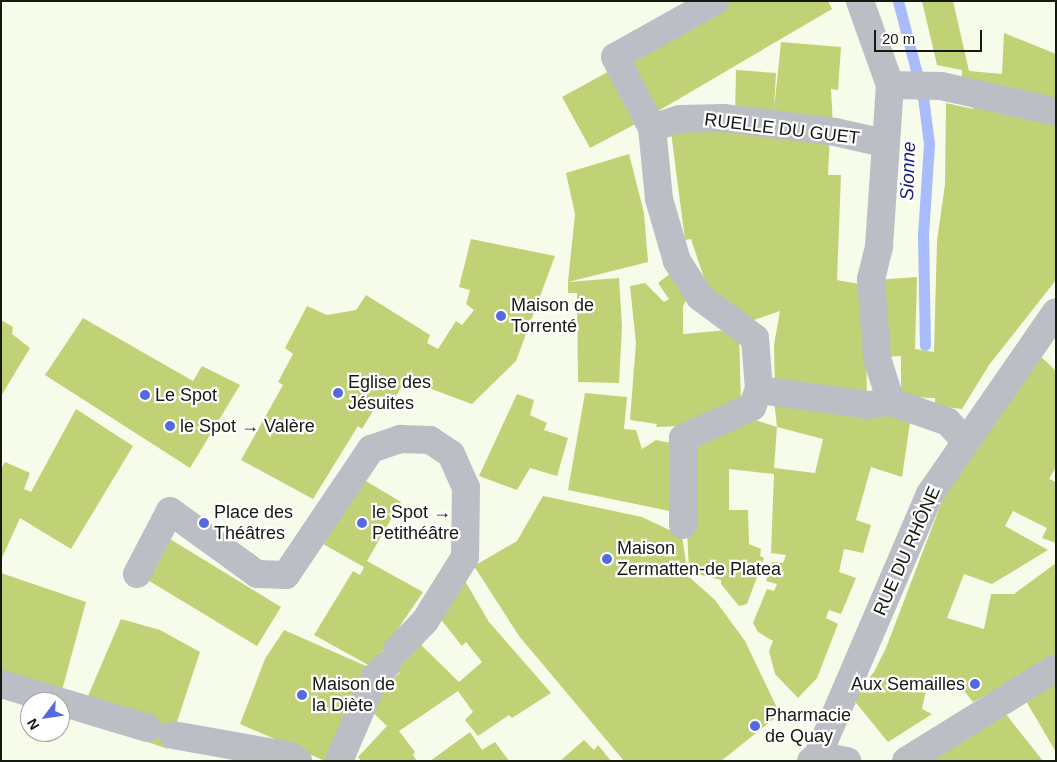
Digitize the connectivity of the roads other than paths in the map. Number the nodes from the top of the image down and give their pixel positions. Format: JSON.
{"nodes":[{"id":1,"x":715,"y":1,"type":"edge"},
{"id":2,"x":860,"y":1,"type":"edge"},
{"id":3,"x":890,"y":85,"type":"junction"},
{"id":4,"x":1056,"y":112,"type":"edge"},
{"id":5,"x":652,"y":128,"type":"junction"},
{"id":6,"x":884,"y":143,"type":"junction"},
{"id":7,"x":1056,"y":312,"type":"edge"},
{"id":8,"x":1047,"y":343,"type":"edge"},
{"id":9,"x":759,"y":390,"type":"junction"},
{"id":10,"x":891,"y":402,"type":"junction"},
{"id":11,"x":966,"y":442,"type":"junction"},
{"id":12,"x":683,"y":525,"type":"dead end"},
{"id":13,"x":137,"y":574,"type":"dead end"},
{"id":14,"x":1056,"y":668,"type":"edge"},
{"id":15,"x":1,"y":684,"type":"edge"},
{"id":16,"x":814,"y":758,"type":"edge"},
{"id":17,"x":298,"y":761,"type":"edge"},
{"id":18,"x":339,"y":761,"type":"edge"},
{"id":19,"x":847,"y":761,"type":"edge"},
{"id":20,"x":906,"y":761,"type":"edge"}],
"edges":[{"from":1,"to":5,"type":"street"},
{"from":2,"to":3,"type":"street"},
{"from":3,"to":4,"type":"street"},
{"from":3,"to":6,"type":"street"},
{"from":5,"to":6,"type":"street","name":"RUELLE DU GUET"},
{"from":5,"to":9,"type":"street"},
{"from":6,"to":10,"type":"street"},
{"from":7,"to":8,"type":"street","name":"RUE DU RHÔNE"},
{"from":8,"to":11,"type":"street","name":"RUE DU RHÔNE"},
{"from":9,"to":10,"type":"street"},
{"from":9,"to":12,"type":"street"},
{"from":10,"to":11,"type":"street"},
{"from":11,"to":16,"type":"street","name":"RUE DU RHÔNE"},
{"from":13,"to":18,"type":"street"},
{"from":14,"to":20,"type":"street"},
{"from":15,"to":17,"type":"street"},
{"from":16,"to":19,"type":"street"}]}
